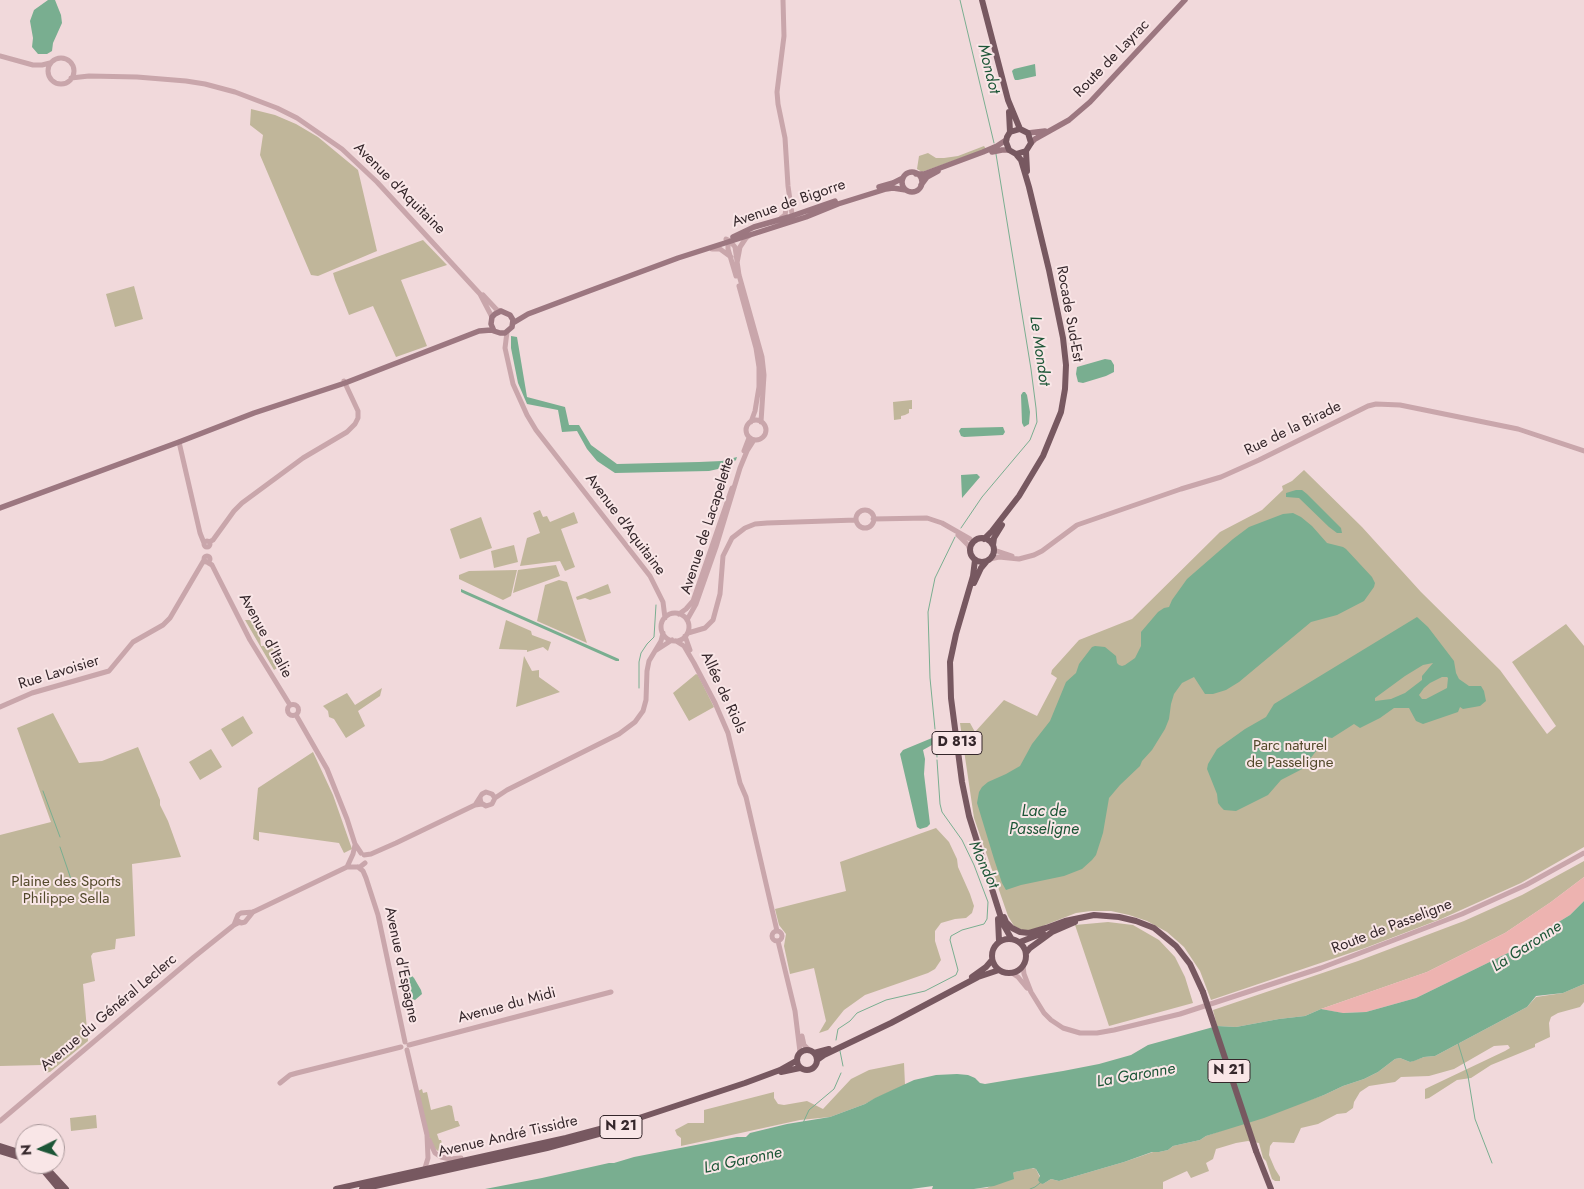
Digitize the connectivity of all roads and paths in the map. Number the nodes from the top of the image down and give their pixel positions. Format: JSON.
{"nodes":[{"id":1,"x":783,"y":0,"type":"edge"},
{"id":2,"x":982,"y":0,"type":"edge"},
{"id":3,"x":1185,"y":0,"type":"edge"},
{"id":4,"x":0,"y":56,"type":"edge"},
{"id":5,"x":51,"y":63,"type":"junction"},
{"id":6,"x":33,"y":65,"type":"junction"},
{"id":7,"x":73,"y":69,"type":"junction"},
{"id":8,"x":48,"y":73,"type":"junction"},
{"id":9,"x":89,"y":76,"type":"junction"},
{"id":10,"x":71,"y":78,"type":"junction"},
{"id":11,"x":1008,"y":100,"type":"junction"},
{"id":12,"x":1020,"y":129,"type":"junction"},
{"id":13,"x":1052,"y":130,"type":"junction"},
{"id":14,"x":1010,"y":132,"type":"junction"},
{"id":15,"x":1028,"y":133,"type":"junction"},
{"id":16,"x":1006,"y":140,"type":"junction"},
{"id":17,"x":1031,"y":143,"type":"junction"},
{"id":18,"x":1009,"y":150,"type":"junction"},
{"id":19,"x":1026,"y":152,"type":"junction"},
{"id":20,"x":1016,"y":154,"type":"junction"},
{"id":21,"x":916,"y":174,"type":"junction"},
{"id":22,"x":903,"y":178,"type":"junction"},
{"id":23,"x":922,"y":185,"type":"junction"},
{"id":24,"x":1029,"y":187,"type":"junction"},
{"id":25,"x":906,"y":190,"type":"junction"},
{"id":26,"x":789,"y":206,"type":"junction"},
{"id":27,"x":822,"y":206,"type":"junction"},
{"id":28,"x":791,"y":219,"type":"junction"},
{"id":29,"x":776,"y":222,"type":"junction"},
{"id":30,"x":754,"y":233,"type":"junction"},
{"id":31,"x":728,"y":241,"type":"junction"},
{"id":32,"x":730,"y":257,"type":"junction"},
{"id":33,"x":673,"y":260,"type":"junction"},
{"id":34,"x":737,"y":263,"type":"junction"},
{"id":35,"x":480,"y":294,"type":"junction"},
{"id":36,"x":501,"y":311,"type":"junction"},
{"id":37,"x":528,"y":314,"type":"junction"},
{"id":38,"x":510,"y":315,"type":"junction"},
{"id":39,"x":492,"y":318,"type":"junction"},
{"id":40,"x":513,"y":323,"type":"junction"},
{"id":41,"x":479,"y":331,"type":"junction"},
{"id":42,"x":495,"y":331,"type":"junction"},
{"id":43,"x":507,"y":332,"type":"junction"},
{"id":44,"x":505,"y":348,"type":"junction"},
{"id":45,"x":391,"y":364,"type":"junction"},
{"id":46,"x":366,"y":371,"type":"junction"},
{"id":47,"x":345,"y":382,"type":"junction"},
{"id":48,"x":300,"y":397,"type":"junction"},
{"id":49,"x":751,"y":422,"type":"junction"},
{"id":50,"x":761,"y":422,"type":"junction"},
{"id":51,"x":752,"y":439,"type":"junction"},
{"id":52,"x":179,"y":442,"type":"junction"},
{"id":53,"x":1584,"y":451,"type":"edge"},
{"id":54,"x":1019,"y":496,"type":"junction"},
{"id":55,"x":0,"y":508,"type":"edge"},
{"id":56,"x":873,"y":519,"type":"junction"},
{"id":57,"x":856,"y":520,"type":"junction"},
{"id":58,"x":942,"y":523,"type":"junction"},
{"id":59,"x":984,"y":538,"type":"junction"},
{"id":60,"x":970,"y":539,"type":"dead end"},
{"id":61,"x":207,"y":544,"type":"junction"},
{"id":62,"x":993,"y":547,"type":"junction"},
{"id":63,"x":970,"y":550,"type":"junction"},
{"id":64,"x":1025,"y":557,"type":"junction"},
{"id":65,"x":207,"y":560,"type":"junction"},
{"id":66,"x":975,"y":560,"type":"junction"},
{"id":67,"x":988,"y":560,"type":"junction"},
{"id":68,"x":663,"y":602,"type":"junction"},
{"id":69,"x":964,"y":607,"type":"junction"},
{"id":70,"x":677,"y":613,"type":"junction"},
{"id":71,"x":665,"y":618,"type":"junction"},
{"id":72,"x":688,"y":622,"type":"junction"},
{"id":73,"x":707,"y":626,"type":"junction"},
{"id":74,"x":663,"y":633,"type":"junction"},
{"id":75,"x":687,"y":634,"type":"junction"},
{"id":76,"x":674,"y":640,"type":"junction"},
{"id":77,"x":654,"y":652,"type":"junction"},
{"id":78,"x":0,"y":707,"type":"edge"},
{"id":79,"x":743,"y":790,"type":"junction"},
{"id":80,"x":493,"y":796,"type":"junction"},
{"id":81,"x":481,"y":801,"type":"junction"},
{"id":82,"x":356,"y":845,"type":"junction"},
{"id":83,"x":1584,"y":853,"type":"edge"},
{"id":84,"x":352,"y":857,"type":"junction"},
{"id":85,"x":364,"y":858,"type":"junction"},
{"id":86,"x":357,"y":866,"type":"junction"},
{"id":87,"x":347,"y":867,"type":"junction"},
{"id":88,"x":988,"y":877,"type":"junction"},
{"id":89,"x":366,"y":878,"type":"junction"},
{"id":90,"x":253,"y":912,"type":"junction"},
{"id":91,"x":245,"y":913,"type":"junction"},
{"id":92,"x":1081,"y":917,"type":"junction"},
{"id":93,"x":248,"y":919,"type":"junction"},
{"id":94,"x":239,"y":920,"type":"junction"},
{"id":95,"x":1011,"y":938,"type":"junction"},
{"id":96,"x":999,"y":941,"type":"junction"},
{"id":97,"x":1020,"y":942,"type":"junction"},
{"id":98,"x":1026,"y":953,"type":"junction"},
{"id":99,"x":992,"y":960,"type":"junction"},
{"id":100,"x":1023,"y":966,"type":"junction"},
{"id":101,"x":1000,"y":970,"type":"junction"},
{"id":102,"x":1012,"y":973,"type":"junction"},
{"id":103,"x":611,"y":992,"type":"dead end"},
{"id":104,"x":1031,"y":992,"type":"junction"},
{"id":105,"x":1202,"y":992,"type":"junction"},
{"id":106,"x":795,"y":1011,"type":"junction"},
{"id":107,"x":405,"y":1046,"type":"junction"},
{"id":108,"x":812,"y":1051,"type":"junction"},
{"id":109,"x":800,"y":1052,"type":"junction"},
{"id":110,"x":817,"y":1060,"type":"junction"},
{"id":111,"x":796,"y":1061,"type":"junction"},
{"id":112,"x":800,"y":1068,"type":"junction"},
{"id":113,"x":280,"y":1083,"type":"dead end"},
{"id":114,"x":0,"y":1121,"type":"edge"},
{"id":115,"x":427,"y":1135,"type":"junction"},
{"id":116,"x":0,"y":1146,"type":"edge"},
{"id":117,"x":0,"y":1151,"type":"edge"},
{"id":118,"x":15,"y":1151,"type":"edge"},
{"id":119,"x":499,"y":1153,"type":"junction"},
{"id":120,"x":15,"y":1156,"type":"edge"},
{"id":121,"x":425,"y":1168,"type":"junction"},
{"id":122,"x":46,"y":1174,"type":"edge"},
{"id":123,"x":52,"y":1174,"type":"edge"},
{"id":124,"x":59,"y":1189,"type":"edge"},
{"id":125,"x":66,"y":1189,"type":"edge"},
{"id":126,"x":336,"y":1189,"type":"edge"},
{"id":127,"x":362,"y":1189,"type":"edge"},
{"id":128,"x":1269,"y":1189,"type":"edge"}],
"edges":[{"from":1,"to":26,"type":"street"},
{"from":2,"to":11,"type":"main road"},
{"from":3,"to":13,"type":"main road","name":"Route de Layrac"},
{"from":4,"to":6,"type":"street"},
{"from":5,"to":6,"type":"street"},
{"from":5,"to":7,"type":"street"},
{"from":5,"to":8,"type":"street"},
{"from":6,"to":8,"type":"street"},
{"from":7,"to":9,"type":"street","name":"Avenue d'Aquitaine"},
{"from":7,"to":10,"type":"street"},
{"from":8,"to":10,"type":"street"},
{"from":9,"to":10,"type":"street","name":"Avenue d'Aquitaine"},
{"from":9,"to":35,"type":"street","name":"Avenue d'Aquitaine"},
{"from":11,"to":12,"type":"main road"},
{"from":11,"to":14,"type":"main road"},
{"from":12,"to":14,"type":"main road"},
{"from":12,"to":15,"type":"main road"},
{"from":13,"to":15,"type":"main road","name":"Route de Layrac"},
{"from":13,"to":17,"type":"main road","name":"Route de Layrac"},
{"from":14,"to":16,"type":"main road"},
{"from":15,"to":17,"type":"main road"},
{"from":16,"to":18,"type":"main road"},
{"from":16,"to":21,"type":"main road"},
{"from":17,"to":19,"type":"main road"},
{"from":18,"to":20,"type":"main road"},
{"from":18,"to":23,"type":"main road"},
{"from":19,"to":20,"type":"main road"},
{"from":19,"to":24,"type":"main road","name":"Rocade Sud-Est"},
{"from":20,"to":24,"type":"main road","name":"Rocade Sud-Est"},
{"from":21,"to":22,"type":"main road"},
{"from":21,"to":23,"type":"main road"},
{"from":22,"to":25,"type":"main road"},
{"from":22,"to":27,"type":"main road","name":"Avenue de Bigorre"},
{"from":23,"to":25,"type":"main road"},
{"from":24,"to":54,"type":"main road","name":"Rocade Sud-Est"},
{"from":25,"to":28,"type":"main road","name":"Avenue de Bigorre"},
{"from":26,"to":27,"type":"street"},
{"from":26,"to":28,"type":"street"},
{"from":26,"to":29,"type":"street"},
{"from":27,"to":28,"type":"main road","name":"Avenue de Bigorre"},
{"from":28,"to":29,"type":"main road","name":"Avenue de Bigorre"},
{"from":28,"to":30,"type":"main road","name":"Avenue de Bigorre"},
{"from":29,"to":31,"type":"main road","name":"Avenue de Bigorre"},
{"from":30,"to":31,"type":"main road","name":"Avenue de Bigorre"},
{"from":30,"to":34,"type":"street"},
{"from":31,"to":32,"type":"street","name":"Avenue de Lacapelette"},
{"from":31,"to":33,"type":"main road","name":"Avenue de Bigorre"},
{"from":31,"to":34,"type":"street","name":"Avenue de Lacapelette"},
{"from":32,"to":33,"type":"street"},
{"from":32,"to":49,"type":"street","name":"Avenue de Lacapelette"},
{"from":33,"to":37,"type":"main road","name":"Avenue de Bigorre"},
{"from":34,"to":50,"type":"street","name":"Avenue de Lacapelette"},
{"from":35,"to":36,"type":"street"},
{"from":35,"to":39,"type":"street","name":"Avenue d'Aquitaine"},
{"from":36,"to":38,"type":"main road"},
{"from":36,"to":39,"type":"main road"},
{"from":37,"to":38,"type":"main road","name":"Avenue de Bigorre"},
{"from":37,"to":40,"type":"main road","name":"Avenue de Bigorre"},
{"from":38,"to":40,"type":"main road"},
{"from":39,"to":41,"type":"main road"},
{"from":39,"to":42,"type":"main road"},
{"from":40,"to":43,"type":"main road"},
{"from":41,"to":42,"type":"main road"},
{"from":41,"to":45,"type":"main road"},
{"from":42,"to":43,"type":"main road"},
{"from":42,"to":44,"type":"street"},
{"from":43,"to":44,"type":"street","name":"Avenue d'Aquitaine"},
{"from":44,"to":68,"type":"street","name":"Avenue d'Aquitaine"},
{"from":45,"to":46,"type":"main road"},
{"from":45,"to":47,"type":"main road"},
{"from":46,"to":47,"type":"main road"},
{"from":46,"to":48,"type":"main road"},
{"from":47,"to":48,"type":"main road"},
{"from":47,"to":61,"type":"street"},
{"from":48,"to":52,"type":"main road"},
{"from":49,"to":50,"type":"street"},
{"from":49,"to":51,"type":"street","name":"Avenue de Lacapelette"},
{"from":50,"to":51,"type":"street","name":"Avenue de Lacapelette"},
{"from":51,"to":70,"type":"street","name":"Avenue de Lacapelette"},
{"from":51,"to":72,"type":"street","name":"Avenue de Lacapelette"},
{"from":52,"to":55,"type":"main road"},
{"from":52,"to":61,"type":"street"},
{"from":53,"to":64,"type":"street","name":"Rue de la Birade"},
{"from":54,"to":59,"type":"main road","name":"Rocade Sud-Est"},
{"from":54,"to":62,"type":"main road","name":"Rocade Sud-Est"},
{"from":56,"to":57,"type":"street"},
{"from":56,"to":57,"type":"street"},
{"from":56,"to":58,"type":"street"},
{"from":57,"to":73,"type":"street"},
{"from":58,"to":60,"type":"street"},
{"from":58,"to":63,"type":"street"},
{"from":59,"to":62,"type":"main road"},
{"from":59,"to":63,"type":"main road"},
{"from":61,"to":65,"type":"street"},
{"from":62,"to":64,"type":"street"},
{"from":62,"to":67,"type":"main road"},
{"from":63,"to":66,"type":"main road"},
{"from":64,"to":67,"type":"street","name":"Rue de la Birade"},
{"from":65,"to":78,"type":"street","name":"Rue Lavoisier"},
{"from":65,"to":82,"type":"street","name":"Avenue d'Italie"},
{"from":66,"to":67,"type":"main road"},
{"from":66,"to":69,"type":"main road","number":"D 813"},
{"from":67,"to":69,"type":"main road","number":"D 813"},
{"from":68,"to":70,"type":"street","name":"Avenue d'Aquitaine"},
{"from":68,"to":71,"type":"street","name":"Avenue d'Aquitaine"},
{"from":69,"to":88,"type":"main road","number":"D 813"},
{"from":70,"to":71,"type":"street"},
{"from":70,"to":72,"type":"street"},
{"from":71,"to":74,"type":"street"},
{"from":72,"to":73,"type":"street"},
{"from":72,"to":75,"type":"street"},
{"from":73,"to":75,"type":"street"},
{"from":74,"to":76,"type":"street"},
{"from":74,"to":77,"type":"street"},
{"from":75,"to":76,"type":"street"},
{"from":75,"to":79,"type":"street","name":"Allée de Riols"},
{"from":76,"to":77,"type":"street"},
{"from":76,"to":79,"type":"street","name":"Allée de Riols"},
{"from":77,"to":80,"type":"street"},
{"from":79,"to":106,"type":"street","name":"Allée de Riols"},
{"from":80,"to":81,"type":"street"},
{"from":80,"to":81,"type":"street"},
{"from":81,"to":85,"type":"street"},
{"from":82,"to":84,"type":"street"},
{"from":82,"to":85,"type":"street"},
{"from":83,"to":104,"type":"street","name":"Route de Passeligne"},
{"from":84,"to":85,"type":"street"},
{"from":84,"to":86,"type":"street"},
{"from":84,"to":87,"type":"street"},
{"from":85,"to":86,"type":"street"},
{"from":85,"to":89,"type":"street"},
{"from":86,"to":87,"type":"street"},
{"from":86,"to":89,"type":"street"},
{"from":87,"to":90,"type":"street"},
{"from":88,"to":92,"type":"main road","number":"D 813"},
{"from":88,"to":95,"type":"main road","number":"D 813"},
{"from":88,"to":96,"type":"main road","number":"D 813"},
{"from":89,"to":107,"type":"street","name":"Avenue d'Espagne"},
{"from":90,"to":91,"type":"street"},
{"from":90,"to":93,"type":"street"},
{"from":91,"to":93,"type":"street"},
{"from":91,"to":94,"type":"street"},
{"from":92,"to":97,"type":"main road","number":"N 21"},
{"from":92,"to":105,"type":"main road","number":"N 21"},
{"from":93,"to":94,"type":"street"},
{"from":94,"to":114,"type":"street","name":"Avenue du Général Leclerc"},
{"from":95,"to":96,"type":"main road"},
{"from":95,"to":97,"type":"main road"},
{"from":96,"to":99,"type":"main road"},
{"from":97,"to":98,"type":"main road"},
{"from":98,"to":100,"type":"main road"},
{"from":98,"to":105,"type":"main road","number":"N 21"},
{"from":99,"to":101,"type":"main road"},
{"from":99,"to":108,"type":"main road"},
{"from":100,"to":102,"type":"main road"},
{"from":100,"to":104,"type":"street"},
{"from":101,"to":102,"type":"main road"},
{"from":101,"to":110,"type":"main road"},
{"from":102,"to":104,"type":"street"},
{"from":103,"to":107,"type":"street","name":"Avenue du Midi"},
{"from":105,"to":128,"type":"main road","number":"N 21","bridge":true},
{"from":106,"to":108,"type":"street"},
{"from":106,"to":109,"type":"street"},
{"from":107,"to":113,"type":"street","name":"Avenue du Midi"},
{"from":107,"to":115,"type":"street","name":"Avenue d'Espagne"},
{"from":108,"to":109,"type":"main road"},
{"from":108,"to":110,"type":"main road"},
{"from":109,"to":111,"type":"main road"},
{"from":110,"to":112,"type":"main road"},
{"from":111,"to":112,"type":"main road"},
{"from":111,"to":119,"type":"main road","name":"Avenue André Tissidre","number":"N 21"},
{"from":112,"to":127,"type":"main road","name":"Avenue André Tissidre","number":"N 21"},
{"from":115,"to":119,"type":"street"},
{"from":115,"to":121,"type":"street","name":"Avenue d'Espagne"},
{"from":116,"to":118,"type":"main road"},
{"from":117,"to":120,"type":"main road"},
{"from":119,"to":121,"type":"main road","name":"Avenue André Tissidre","number":"N 21"},
{"from":121,"to":126,"type":"main road","name":"Avenue André Tissidre","number":"N 21"},
{"from":122,"to":124,"type":"main road"},
{"from":123,"to":125,"type":"main road"}]}
